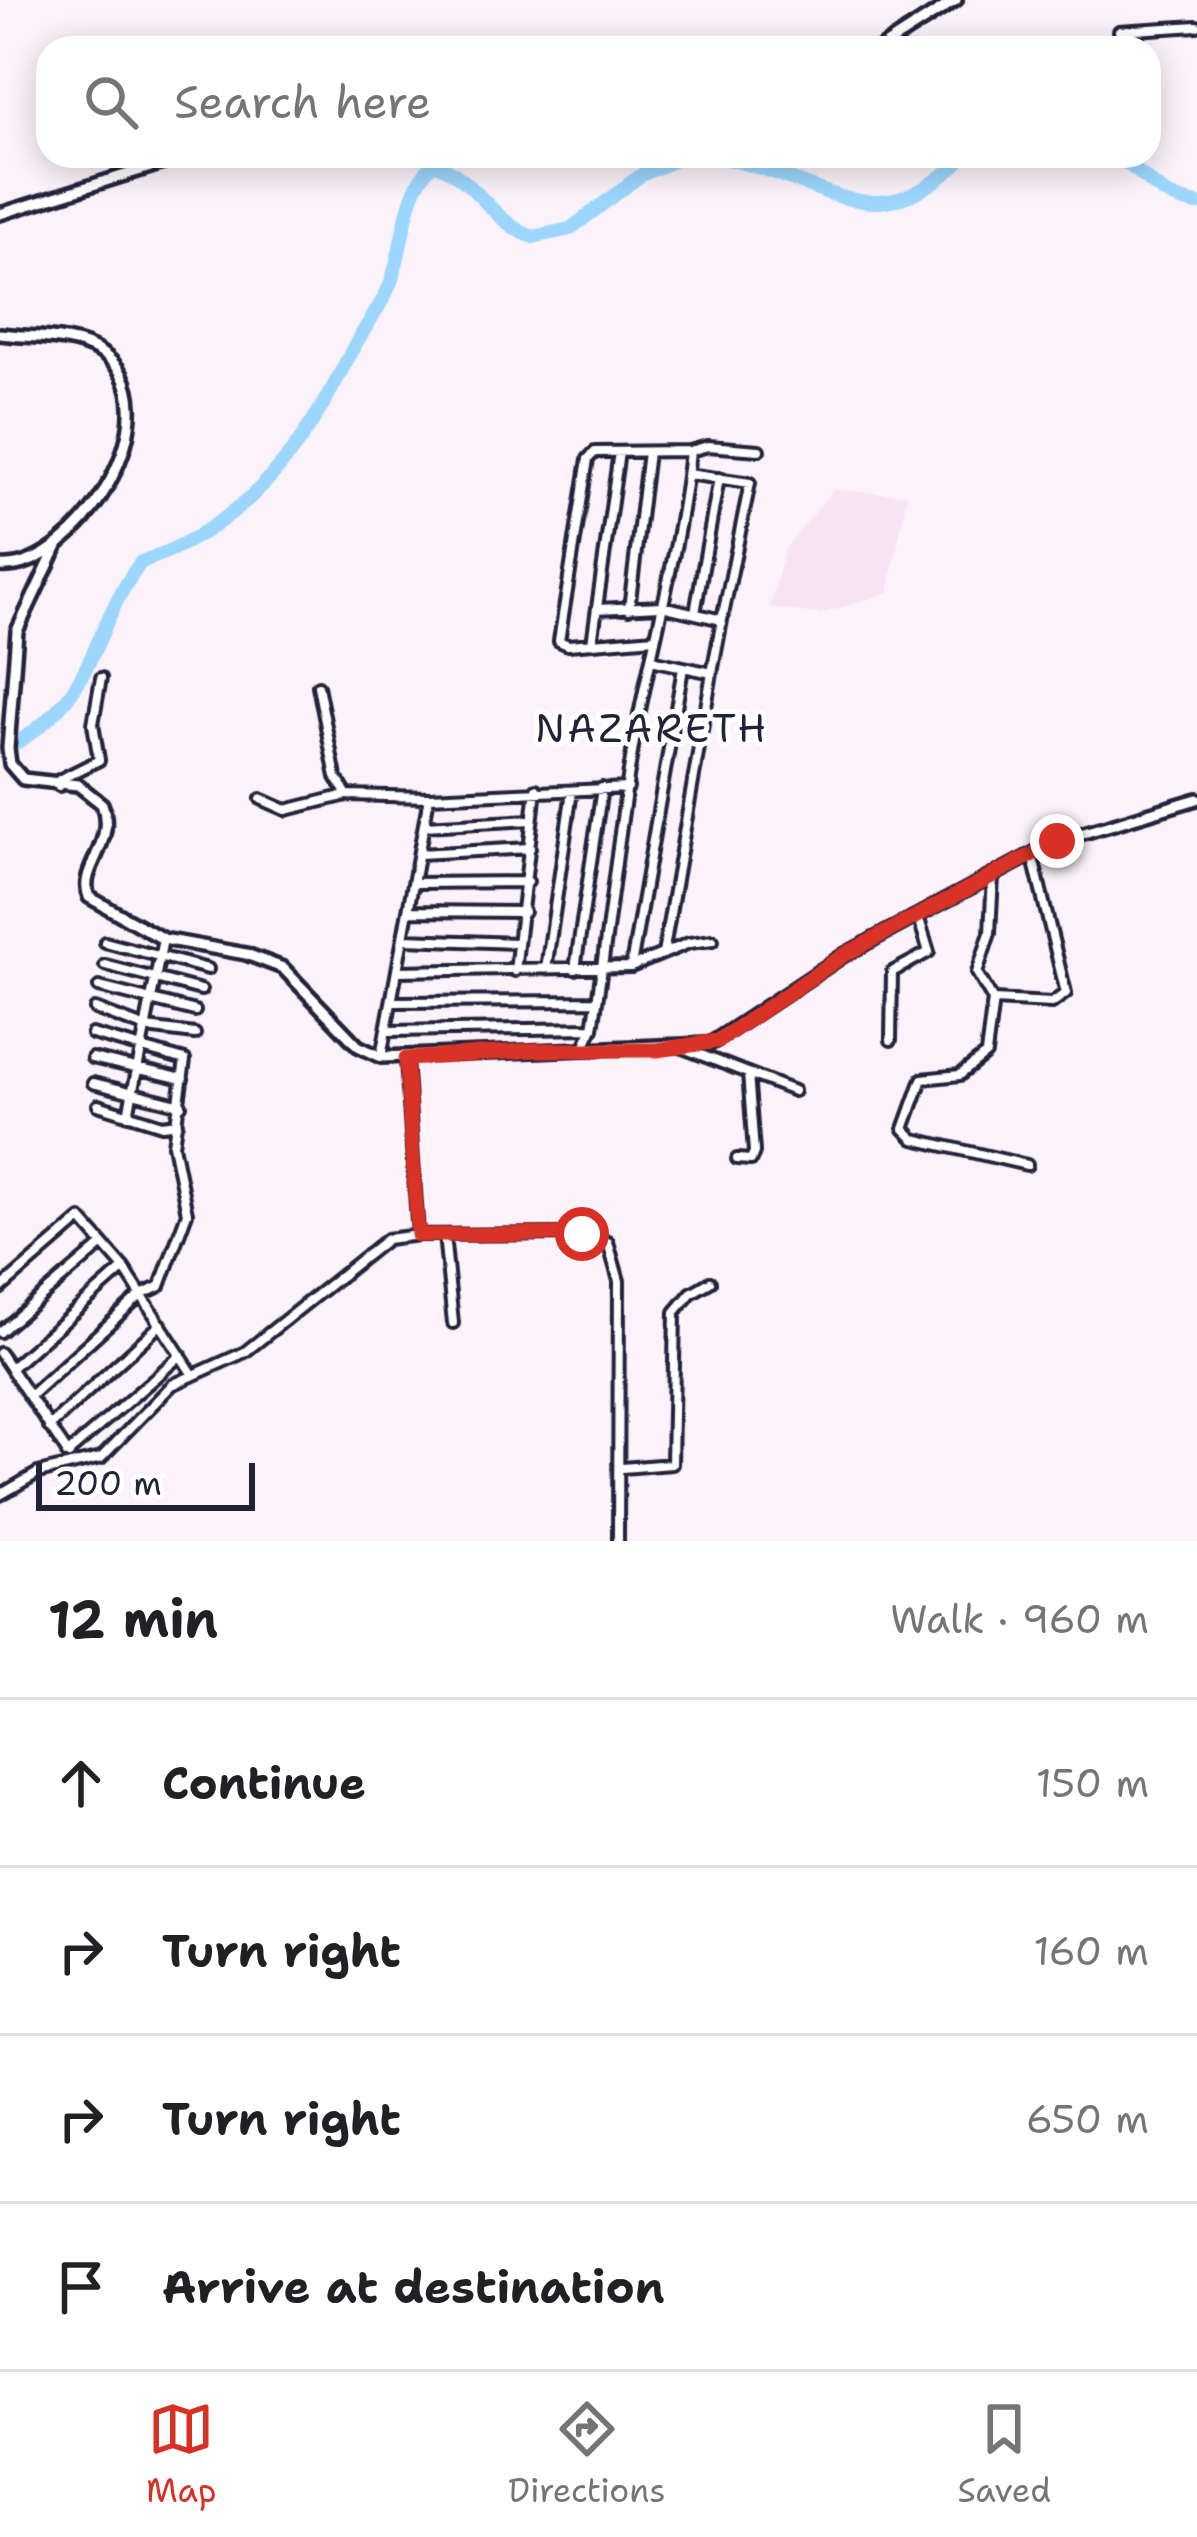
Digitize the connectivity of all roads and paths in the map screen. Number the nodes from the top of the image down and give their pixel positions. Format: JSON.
{"nodes":[{"id":1,"x":956,"y":0,"type":"edge"},
{"id":2,"x":1197,"y":26,"type":"edge"},
{"id":3,"x":1119,"y":31,"type":"dead end"},
{"id":4,"x":900,"y":36,"type":"edge"},
{"id":5,"x":148,"y":168,"type":"edge"},
{"id":6,"x":0,"y":214,"type":"edge"},
{"id":7,"x":0,"y":334,"type":"edge"},
{"id":8,"x":759,"y":450,"type":"dead end"},
{"id":9,"x":690,"y":451,"type":"junction"},
{"id":10,"x":620,"y":452,"type":"junction"},
{"id":11,"x":648,"y":452,"type":"junction"},
{"id":12,"x":688,"y":474,"type":"junction"},
{"id":13,"x":719,"y":478,"type":"junction"},
{"id":14,"x":58,"y":544,"type":"junction"},
{"id":15,"x":0,"y":566,"type":"edge"},
{"id":16,"x":662,"y":606,"type":"junction"},
{"id":17,"x":597,"y":609,"type":"junction"},
{"id":18,"x":628,"y":609,"type":"junction"},
{"id":19,"x":694,"y":613,"type":"junction"},
{"id":20,"x":722,"y":620,"type":"junction"},
{"id":21,"x":656,"y":638,"type":"junction"},
{"id":22,"x":592,"y":643,"type":"junction"},
{"id":23,"x":651,"y":661,"type":"junction"},
{"id":24,"x":683,"y":668,"type":"junction"},
{"id":25,"x":712,"y":674,"type":"junction"},
{"id":26,"x":101,"y":678,"type":"dead end"},
{"id":27,"x":318,"y":686,"type":"dead end"},
{"id":28,"x":59,"y":787,"type":"junction"},
{"id":29,"x":602,"y":788,"type":"junction"},
{"id":30,"x":628,"y":788,"type":"junction"},
{"id":31,"x":536,"y":789,"type":"junction"},
{"id":32,"x":572,"y":791,"type":"junction"},
{"id":33,"x":347,"y":795,"type":"junction"},
{"id":34,"x":429,"y":796,"type":"junction"},
{"id":35,"x":261,"y":799,"type":"dead end"},
{"id":36,"x":1197,"y":800,"type":"edge"},
{"id":37,"x":531,"y":820,"type":"junction"},
{"id":38,"x":424,"y":826,"type":"junction"},
{"id":39,"x":530,"y":848,"type":"junction"},
{"id":40,"x":419,"y":854,"type":"junction"},
{"id":41,"x":1032,"y":854,"type":"junction"},
{"id":42,"x":993,"y":875,"type":"junction"},
{"id":43,"x":528,"y":882,"type":"junction"},
{"id":44,"x":414,"y":883,"type":"junction"},
{"id":45,"x":409,"y":910,"type":"junction"},
{"id":46,"x":524,"y":912,"type":"junction"},
{"id":47,"x":917,"y":916,"type":"junction"},
{"id":48,"x":163,"y":939,"type":"junction"},
{"id":49,"x":404,"y":939,"type":"junction"},
{"id":50,"x":713,"y":940,"type":"dead end"},
{"id":51,"x":105,"y":942,"type":"dead end"},
{"id":52,"x":517,"y":943,"type":"junction"},
{"id":53,"x":663,"y":954,"type":"junction"},
{"id":54,"x":161,"y":956,"type":"junction"},
{"id":55,"x":105,"y":965,"type":"dead end"},
{"id":56,"x":631,"y":967,"type":"junction"},
{"id":57,"x":575,"y":968,"type":"junction"},
{"id":58,"x":600,"y":968,"type":"junction"},
{"id":59,"x":208,"y":969,"type":"dead end"},
{"id":60,"x":546,"y":969,"type":"junction"},
{"id":61,"x":398,"y":971,"type":"junction"},
{"id":62,"x":515,"y":971,"type":"junction"},
{"id":63,"x":158,"y":981,"type":"junction"},
{"id":64,"x":99,"y":987,"type":"dead end"},
{"id":65,"x":201,"y":990,"type":"dead end"},
{"id":66,"x":993,"y":1000,"type":"junction"},
{"id":67,"x":597,"y":1001,"type":"junction"},
{"id":68,"x":392,"y":1002,"type":"junction"},
{"id":69,"x":153,"y":1003,"type":"junction"},
{"id":70,"x":95,"y":1009,"type":"dead end"},
{"id":71,"x":195,"y":1011,"type":"dead end"},
{"id":72,"x":146,"y":1028,"type":"junction"},
{"id":73,"x":593,"y":1028,"type":"junction"},
{"id":74,"x":387,"y":1031,"type":"junction"},
{"id":75,"x":92,"y":1034,"type":"dead end"},
{"id":76,"x":195,"y":1034,"type":"dead end"},
{"id":77,"x":891,"y":1040,"type":"dead end"},
{"id":78,"x":683,"y":1048,"type":"junction"},
{"id":79,"x":144,"y":1050,"type":"junction"},
{"id":80,"x":583,"y":1050,"type":"junction"},
{"id":81,"x":381,"y":1057,"type":"junction"},
{"id":82,"x":92,"y":1058,"type":"dead end"},
{"id":83,"x":406,"y":1059,"type":"junction"},
{"id":84,"x":137,"y":1071,"type":"junction"},
{"id":85,"x":748,"y":1073,"type":"junction"},
{"id":86,"x":183,"y":1079,"type":"junction"},
{"id":87,"x":94,"y":1083,"type":"dead end"},
{"id":88,"x":794,"y":1091,"type":"dead end"},
{"id":89,"x":134,"y":1095,"type":"junction"},
{"id":90,"x":98,"y":1105,"type":"dead end"},
{"id":91,"x":181,"y":1105,"type":"junction"},
{"id":92,"x":128,"y":1115,"type":"junction"},
{"id":93,"x":178,"y":1123,"type":"junction"},
{"id":94,"x":737,"y":1159,"type":"dead end"},
{"id":95,"x":1027,"y":1166,"type":"dead end"},
{"id":96,"x":418,"y":1235,"type":"junction"},
{"id":97,"x":445,"y":1235,"type":"junction"},
{"id":98,"x":103,"y":1244,"type":"junction"},
{"id":99,"x":124,"y":1268,"type":"junction"},
{"id":100,"x":710,"y":1282,"type":"dead end"},
{"id":101,"x":0,"y":1289,"type":"edge"},
{"id":102,"x":141,"y":1295,"type":"junction"},
{"id":103,"x":454,"y":1323,"type":"dead end"},
{"id":104,"x":161,"y":1324,"type":"junction"},
{"id":105,"x":0,"y":1332,"type":"edge"},
{"id":106,"x":0,"y":1353,"type":"edge"},
{"id":107,"x":181,"y":1355,"type":"junction"},
{"id":108,"x":10,"y":1368,"type":"junction"},
{"id":109,"x":193,"y":1375,"type":"junction"},
{"id":110,"x":30,"y":1396,"type":"junction"},
{"id":111,"x":50,"y":1427,"type":"junction"},
{"id":112,"x":68,"y":1454,"type":"junction"},
{"id":113,"x":76,"y":1466,"type":"junction"},
{"id":114,"x":622,"y":1468,"type":"junction"},
{"id":115,"x":0,"y":1495,"type":"edge"},
{"id":116,"x":618,"y":1541,"type":"edge"}],
"edges":[{"from":1,"to":4,"type":"main road"},
{"from":2,"to":3,"type":"street"},
{"from":5,"to":6,"type":"main road"},
{"from":7,"to":14,"type":"main road"},
{"from":8,"to":9,"type":"street"},
{"from":9,"to":11,"type":"street"},
{"from":9,"to":12,"type":"street"},
{"from":10,"to":11,"type":"street"},
{"from":10,"to":17,"type":"street"},
{"from":10,"to":22,"type":"street"},
{"from":11,"to":18,"type":"street"},
{"from":12,"to":13,"type":"street"},
{"from":12,"to":16,"type":"street"},
{"from":13,"to":19,"type":"street"},
{"from":13,"to":20,"type":"street"},
{"from":14,"to":15,"type":"main road"},
{"from":14,"to":28,"type":"main road"},
{"from":16,"to":18,"type":"street"},
{"from":16,"to":19,"type":"street"},
{"from":16,"to":21,"type":"street"},
{"from":17,"to":18,"type":"street"},
{"from":17,"to":22,"type":"street"},
{"from":19,"to":20,"type":"street"},
{"from":20,"to":25,"type":"street"},
{"from":21,"to":22,"type":"street"},
{"from":21,"to":23,"type":"street"},
{"from":23,"to":24,"type":"street"},
{"from":23,"to":30,"type":"street"},
{"from":24,"to":25,"type":"street"},
{"from":24,"to":56,"type":"street"},
{"from":25,"to":53,"type":"street"},
{"from":26,"to":28,"type":"street"},
{"from":27,"to":33,"type":"street"},
{"from":28,"to":48,"type":"main road"},
{"from":29,"to":30,"type":"street"},
{"from":29,"to":32,"type":"street"},
{"from":29,"to":57,"type":"street"},
{"from":30,"to":58,"type":"street"},
{"from":31,"to":32,"type":"street"},
{"from":31,"to":34,"type":"street"},
{"from":31,"to":37,"type":"street"},
{"from":32,"to":60,"type":"street"},
{"from":33,"to":34,"type":"street"},
{"from":33,"to":35,"type":"street"},
{"from":34,"to":38,"type":"street"},
{"from":36,"to":41,"type":"main road"},
{"from":37,"to":38,"type":"street"},
{"from":37,"to":39,"type":"street"},
{"from":38,"to":40,"type":"street"},
{"from":39,"to":40,"type":"street"},
{"from":39,"to":43,"type":"street"},
{"from":40,"to":44,"type":"street"},
{"from":41,"to":42,"type":"main road"},
{"from":41,"to":66,"type":"street"},
{"from":42,"to":47,"type":"main road"},
{"from":42,"to":66,"type":"street"},
{"from":43,"to":44,"type":"street"},
{"from":43,"to":46,"type":"street"},
{"from":44,"to":45,"type":"street"},
{"from":45,"to":46,"type":"street"},
{"from":45,"to":49,"type":"street"},
{"from":46,"to":52,"type":"street"},
{"from":47,"to":77,"type":"street"},
{"from":47,"to":78,"type":"main road"},
{"from":48,"to":54,"type":"street"},
{"from":48,"to":81,"type":"main road"},
{"from":49,"to":52,"type":"street"},
{"from":49,"to":61,"type":"street"},
{"from":50,"to":53,"type":"street"},
{"from":51,"to":54,"type":"street"},
{"from":52,"to":62,"type":"street"},
{"from":53,"to":56,"type":"street"},
{"from":54,"to":59,"type":"street"},
{"from":54,"to":63,"type":"street"},
{"from":55,"to":63,"type":"street"},
{"from":56,"to":58,"type":"street"},
{"from":57,"to":58,"type":"street"},
{"from":57,"to":60,"type":"street"},
{"from":58,"to":67,"type":"street"},
{"from":60,"to":62,"type":"street"},
{"from":61,"to":62,"type":"street"},
{"from":61,"to":68,"type":"street"},
{"from":63,"to":65,"type":"street"},
{"from":63,"to":69,"type":"street"},
{"from":64,"to":69,"type":"street"},
{"from":66,"to":95,"type":"street"},
{"from":67,"to":68,"type":"street"},
{"from":67,"to":73,"type":"street"},
{"from":68,"to":74,"type":"street"},
{"from":69,"to":71,"type":"street"},
{"from":69,"to":72,"type":"street"},
{"from":70,"to":72,"type":"street"},
{"from":72,"to":76,"type":"street"},
{"from":72,"to":79,"type":"street"},
{"from":73,"to":74,"type":"street"},
{"from":73,"to":80,"type":"street"},
{"from":74,"to":81,"type":"street"},
{"from":75,"to":79,"type":"street"},
{"from":78,"to":80,"type":"main road"},
{"from":78,"to":85,"type":"street"},
{"from":79,"to":84,"type":"street"},
{"from":79,"to":86,"type":"street"},
{"from":80,"to":83,"type":"main road"},
{"from":81,"to":83,"type":"main road"},
{"from":82,"to":84,"type":"street"},
{"from":83,"to":96,"type":"street"},
{"from":84,"to":86,"type":"street"},
{"from":84,"to":89,"type":"street"},
{"from":85,"to":88,"type":"street"},
{"from":85,"to":94,"type":"street"},
{"from":86,"to":91,"type":"street"},
{"from":87,"to":89,"type":"street"},
{"from":89,"to":91,"type":"street"},
{"from":89,"to":92,"type":"street"},
{"from":90,"to":92,"type":"street"},
{"from":91,"to":93,"type":"street"},
{"from":92,"to":93,"type":"street"},
{"from":93,"to":102,"type":"street"},
{"from":96,"to":97,"type":"street"},
{"from":96,"to":109,"type":"street"},
{"from":97,"to":103,"type":"street"},
{"from":97,"to":114,"type":"street"},
{"from":98,"to":99,"type":"street"},
{"from":98,"to":101,"type":"street"},
{"from":98,"to":105,"type":"street"},
{"from":99,"to":102,"type":"street"},
{"from":99,"to":108,"type":"street"},
{"from":100,"to":114,"type":"street"},
{"from":102,"to":104,"type":"street"},
{"from":102,"to":110,"type":"street"},
{"from":104,"to":107,"type":"street"},
{"from":104,"to":111,"type":"street"},
{"from":106,"to":108,"type":"street"},
{"from":107,"to":109,"type":"street"},
{"from":107,"to":112,"type":"street"},
{"from":108,"to":110,"type":"street"},
{"from":109,"to":113,"type":"street"},
{"from":110,"to":111,"type":"street"},
{"from":111,"to":112,"type":"street"},
{"from":112,"to":113,"type":"street"},
{"from":113,"to":115,"type":"street"},
{"from":114,"to":116,"type":"street"}]}
